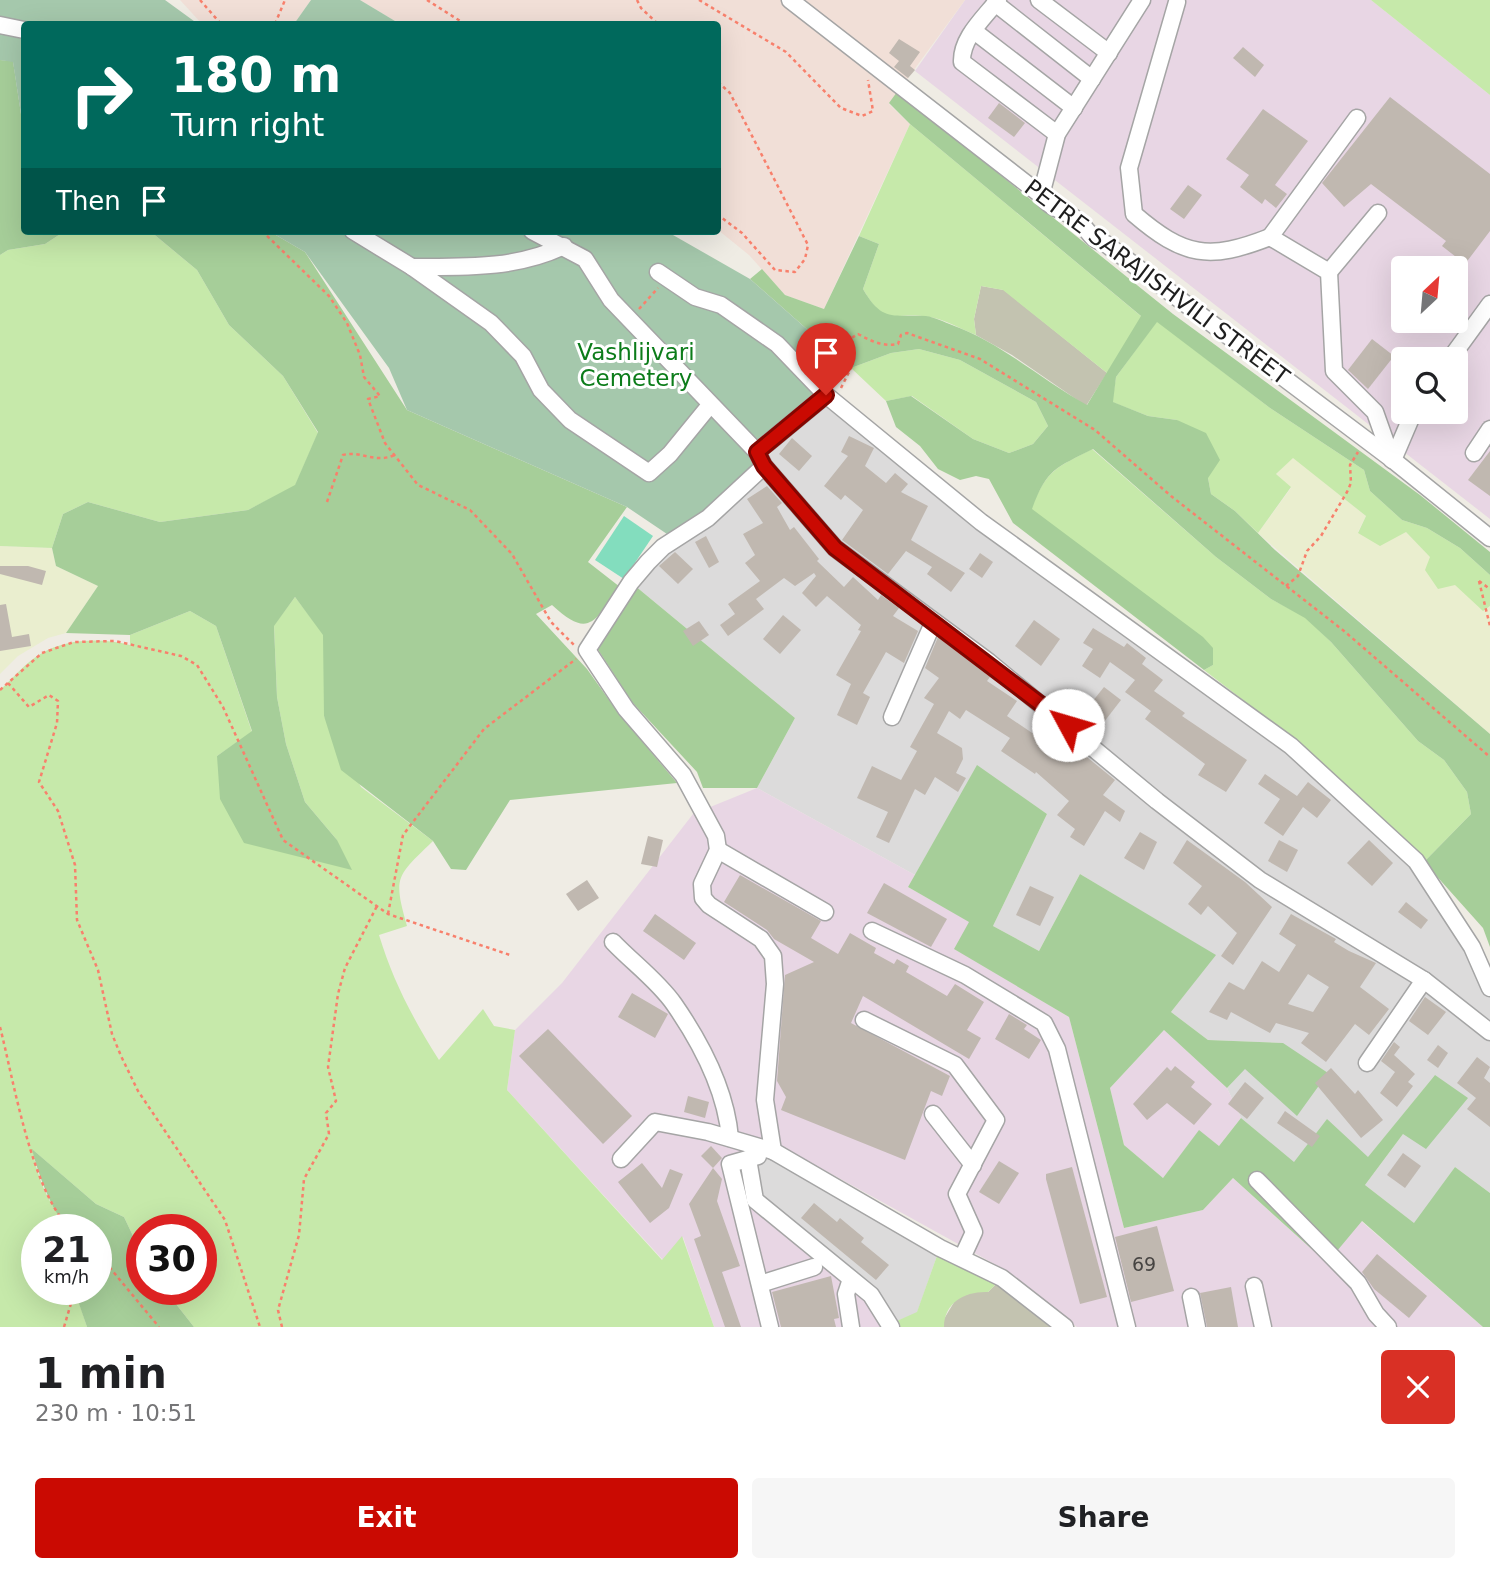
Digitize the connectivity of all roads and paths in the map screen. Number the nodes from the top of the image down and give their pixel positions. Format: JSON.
{"nodes":[{"id":1,"x":200,"y":0,"type":"edge"},
{"id":2,"x":285,"y":0,"type":"edge"},
{"id":3,"x":428,"y":0,"type":"edge"},
{"id":4,"x":637,"y":0,"type":"edge"},
{"id":5,"x":699,"y":0,"type":"edge"},
{"id":6,"x":790,"y":0,"type":"edge"},
{"id":7,"x":1039,"y":0,"type":"edge"},
{"id":8,"x":1142,"y":0,"type":"edge"},
{"id":9,"x":997,"y":2,"type":"edge"},
{"id":10,"x":1177,"y":2,"type":"dead end"},
{"id":11,"x":218,"y":21,"type":"edge"},
{"id":12,"x":276,"y":21,"type":"edge"},
{"id":13,"x":460,"y":21,"type":"edge"},
{"id":14,"x":655,"y":21,"type":"edge"},
{"id":15,"x":0,"y":25,"type":"edge"},
{"id":16,"x":21,"y":29,"type":"edge"},
{"id":17,"x":974,"y":31,"type":"junction"},
{"id":18,"x":1109,"y":53,"type":"junction"},
{"id":19,"x":864,"y":56,"type":"junction"},
{"id":20,"x":1092,"y":79,"type":"junction"},
{"id":21,"x":721,"y":85,"type":"edge"},
{"id":22,"x":1074,"y":108,"type":"junction"},
{"id":23,"x":1357,"y":118,"type":"dead end"},
{"id":24,"x":1057,"y":134,"type":"junction"},
{"id":25,"x":1041,"y":195,"type":"junction"},
{"id":26,"x":1378,"y":212,"type":"dead end"},
{"id":27,"x":721,"y":217,"type":"edge"},
{"id":28,"x":266,"y":235,"type":"edge"},
{"id":29,"x":360,"y":235,"type":"edge"},
{"id":30,"x":540,"y":235,"type":"edge"},
{"id":31,"x":1270,"y":237,"type":"junction"},
{"id":32,"x":564,"y":246,"type":"junction"},
{"id":33,"x":412,"y":267,"type":"junction"},
{"id":34,"x":658,"y":272,"type":"dead end"},
{"id":35,"x":1329,"y":272,"type":"junction"},
{"id":36,"x":1490,"y":304,"type":"edge"},
{"id":37,"x":1459,"y":347,"type":"edge"},
{"id":38,"x":829,"y":398,"type":"junction"},
{"id":39,"x":710,"y":405,"type":"junction"},
{"id":40,"x":1408,"y":424,"type":"edge"},
{"id":41,"x":1490,"y":429,"type":"edge"},
{"id":42,"x":1366,"y":440,"type":"junction"},
{"id":43,"x":1474,"y":453,"type":"dead end"},
{"id":44,"x":395,"y":454,"type":"junction"},
{"id":45,"x":760,"y":459,"type":"junction"},
{"id":46,"x":1393,"y":460,"type":"junction"},
{"id":47,"x":327,"y":502,"type":"dead end"},
{"id":48,"x":1490,"y":538,"type":"edge"},
{"id":49,"x":1286,"y":586,"type":"junction"},
{"id":50,"x":1490,"y":589,"type":"edge"},
{"id":51,"x":933,"y":623,"type":"junction"},
{"id":52,"x":1490,"y":626,"type":"edge"},
{"id":53,"x":587,"y":650,"type":"junction"},
{"id":54,"x":8,"y":683,"type":"junction"},
{"id":55,"x":0,"y":690,"type":"edge"},
{"id":56,"x":892,"y":717,"type":"dead end"},
{"id":57,"x":1490,"y":757,"type":"edge"},
{"id":58,"x":718,"y":850,"type":"junction"},
{"id":59,"x":377,"y":906,"type":"junction"},
{"id":60,"x":825,"y":912,"type":"dead end"},
{"id":61,"x":388,"y":914,"type":"junction"},
{"id":62,"x":873,"y":931,"type":"dead end"},
{"id":63,"x":613,"y":942,"type":"dead end"},
{"id":64,"x":510,"y":955,"type":"dead end"},
{"id":65,"x":1424,"y":979,"type":"junction"},
{"id":66,"x":1490,"y":988,"type":"edge"},
{"id":67,"x":864,"y":1020,"type":"dead end"},
{"id":68,"x":0,"y":1027,"type":"edge"},
{"id":69,"x":1490,"y":1032,"type":"edge"},
{"id":70,"x":1367,"y":1063,"type":"dead end"},
{"id":71,"x":933,"y":1114,"type":"dead end"},
{"id":72,"x":730,"y":1138,"type":"junction"},
{"id":73,"x":773,"y":1150,"type":"junction"},
{"id":74,"x":621,"y":1159,"type":"dead end"},
{"id":75,"x":748,"y":1159,"type":"junction"},
{"id":76,"x":973,"y":1166,"type":"junction"},
{"id":77,"x":1257,"y":1180,"type":"dead end"},
{"id":78,"x":60,"y":1214,"type":"edge"},
{"id":79,"x":962,"y":1258,"type":"junction"},
{"id":80,"x":814,"y":1267,"type":"dead end"},
{"id":81,"x":112,"y":1270,"type":"edge"},
{"id":82,"x":852,"y":1279,"type":"junction"},
{"id":83,"x":760,"y":1284,"type":"junction"},
{"id":84,"x":1254,"y":1286,"type":"dead end"},
{"id":85,"x":1191,"y":1297,"type":"dead end"},
{"id":86,"x":71,"y":1305,"type":"edge"},
{"id":87,"x":64,"y":1327,"type":"edge"},
{"id":88,"x":159,"y":1327,"type":"edge"},
{"id":89,"x":260,"y":1327,"type":"edge"},
{"id":90,"x":282,"y":1327,"type":"edge"},
{"id":91,"x":771,"y":1327,"type":"edge"},
{"id":92,"x":850,"y":1327,"type":"edge"},
{"id":93,"x":891,"y":1327,"type":"edge"},
{"id":94,"x":1065,"y":1327,"type":"edge"},
{"id":95,"x":1127,"y":1327,"type":"edge"},
{"id":96,"x":1197,"y":1327,"type":"edge"},
{"id":97,"x":1264,"y":1327,"type":"edge"},
{"id":98,"x":1388,"y":1327,"type":"edge"}],
"edges":[{"from":1,"to":11,"type":"path"},
{"from":2,"to":12,"type":"path"},
{"from":3,"to":13,"type":"path"},
{"from":4,"to":14,"type":"path"},
{"from":5,"to":19,"type":"path"},
{"from":6,"to":19,"type":"street","name":"PETRE SARAJISHVILI STREET"},
{"from":7,"to":18,"type":"street"},
{"from":8,"to":18,"type":"street"},
{"from":9,"to":17,"type":"street"},
{"from":9,"to":20,"type":"street"},
{"from":10,"to":31,"type":"street"},
{"from":15,"to":16,"type":"street"},
{"from":17,"to":22,"type":"street"},
{"from":17,"to":24,"type":"street"},
{"from":18,"to":20,"type":"street"},
{"from":19,"to":25,"type":"street","name":"PETRE SARAJISHVILI STREET"},
{"from":20,"to":22,"type":"street"},
{"from":21,"to":27,"type":"path"},
{"from":22,"to":24,"type":"street"},
{"from":23,"to":31,"type":"street"},
{"from":24,"to":25,"type":"street"},
{"from":25,"to":42,"type":"street","name":"PETRE SARAJISHVILI STREET"},
{"from":26,"to":35,"type":"street"},
{"from":28,"to":44,"type":"path"},
{"from":29,"to":33,"type":"street"},
{"from":30,"to":32,"type":"street"},
{"from":31,"to":35,"type":"street"},
{"from":32,"to":33,"type":"street"},
{"from":32,"to":39,"type":"street"},
{"from":33,"to":39,"type":"street"},
{"from":34,"to":38,"type":"street"},
{"from":35,"to":46,"type":"street"},
{"from":36,"to":37,"type":"street"},
{"from":38,"to":45,"type":"street"},
{"from":38,"to":49,"type":"path"},
{"from":38,"to":66,"type":"street"},
{"from":39,"to":45,"type":"street"},
{"from":40,"to":46,"type":"street"},
{"from":41,"to":43,"type":"street"},
{"from":42,"to":46,"type":"street","name":"PETRE SARAJISHVILI STREET"},
{"from":42,"to":49,"type":"path"},
{"from":44,"to":47,"type":"path"},
{"from":44,"to":53,"type":"path"},
{"from":45,"to":51,"type":"street"},
{"from":45,"to":53,"type":"street"},
{"from":46,"to":48,"type":"street","name":"PETRE SARAJISHVILI STREET"},
{"from":49,"to":57,"type":"path"},
{"from":50,"to":52,"type":"path"},
{"from":51,"to":56,"type":"street"},
{"from":51,"to":65,"type":"street"},
{"from":53,"to":58,"type":"street"},
{"from":53,"to":61,"type":"path"},
{"from":54,"to":55,"type":"path"},
{"from":54,"to":59,"type":"path"},
{"from":54,"to":89,"type":"path"},
{"from":58,"to":60,"type":"street"},
{"from":58,"to":73,"type":"street"},
{"from":59,"to":61,"type":"path"},
{"from":59,"to":90,"type":"path"},
{"from":61,"to":64,"type":"path"},
{"from":62,"to":95,"type":"street"},
{"from":63,"to":72,"type":"street"},
{"from":65,"to":69,"type":"street"},
{"from":65,"to":70,"type":"street"},
{"from":67,"to":76,"type":"street"},
{"from":68,"to":78,"type":"path"},
{"from":71,"to":76,"type":"street"},
{"from":72,"to":73,"type":"street"},
{"from":72,"to":74,"type":"street"},
{"from":73,"to":75,"type":"street"},
{"from":73,"to":79,"type":"street"},
{"from":75,"to":82,"type":"street"},
{"from":75,"to":83,"type":"street"},
{"from":76,"to":79,"type":"street"},
{"from":77,"to":98,"type":"street"},
{"from":79,"to":94,"type":"street"},
{"from":80,"to":83,"type":"street"},
{"from":81,"to":88,"type":"path"},
{"from":82,"to":92,"type":"street"},
{"from":82,"to":93,"type":"street"},
{"from":83,"to":91,"type":"street"},
{"from":84,"to":97,"type":"street"},
{"from":85,"to":96,"type":"street"},
{"from":86,"to":87,"type":"path"}]}
